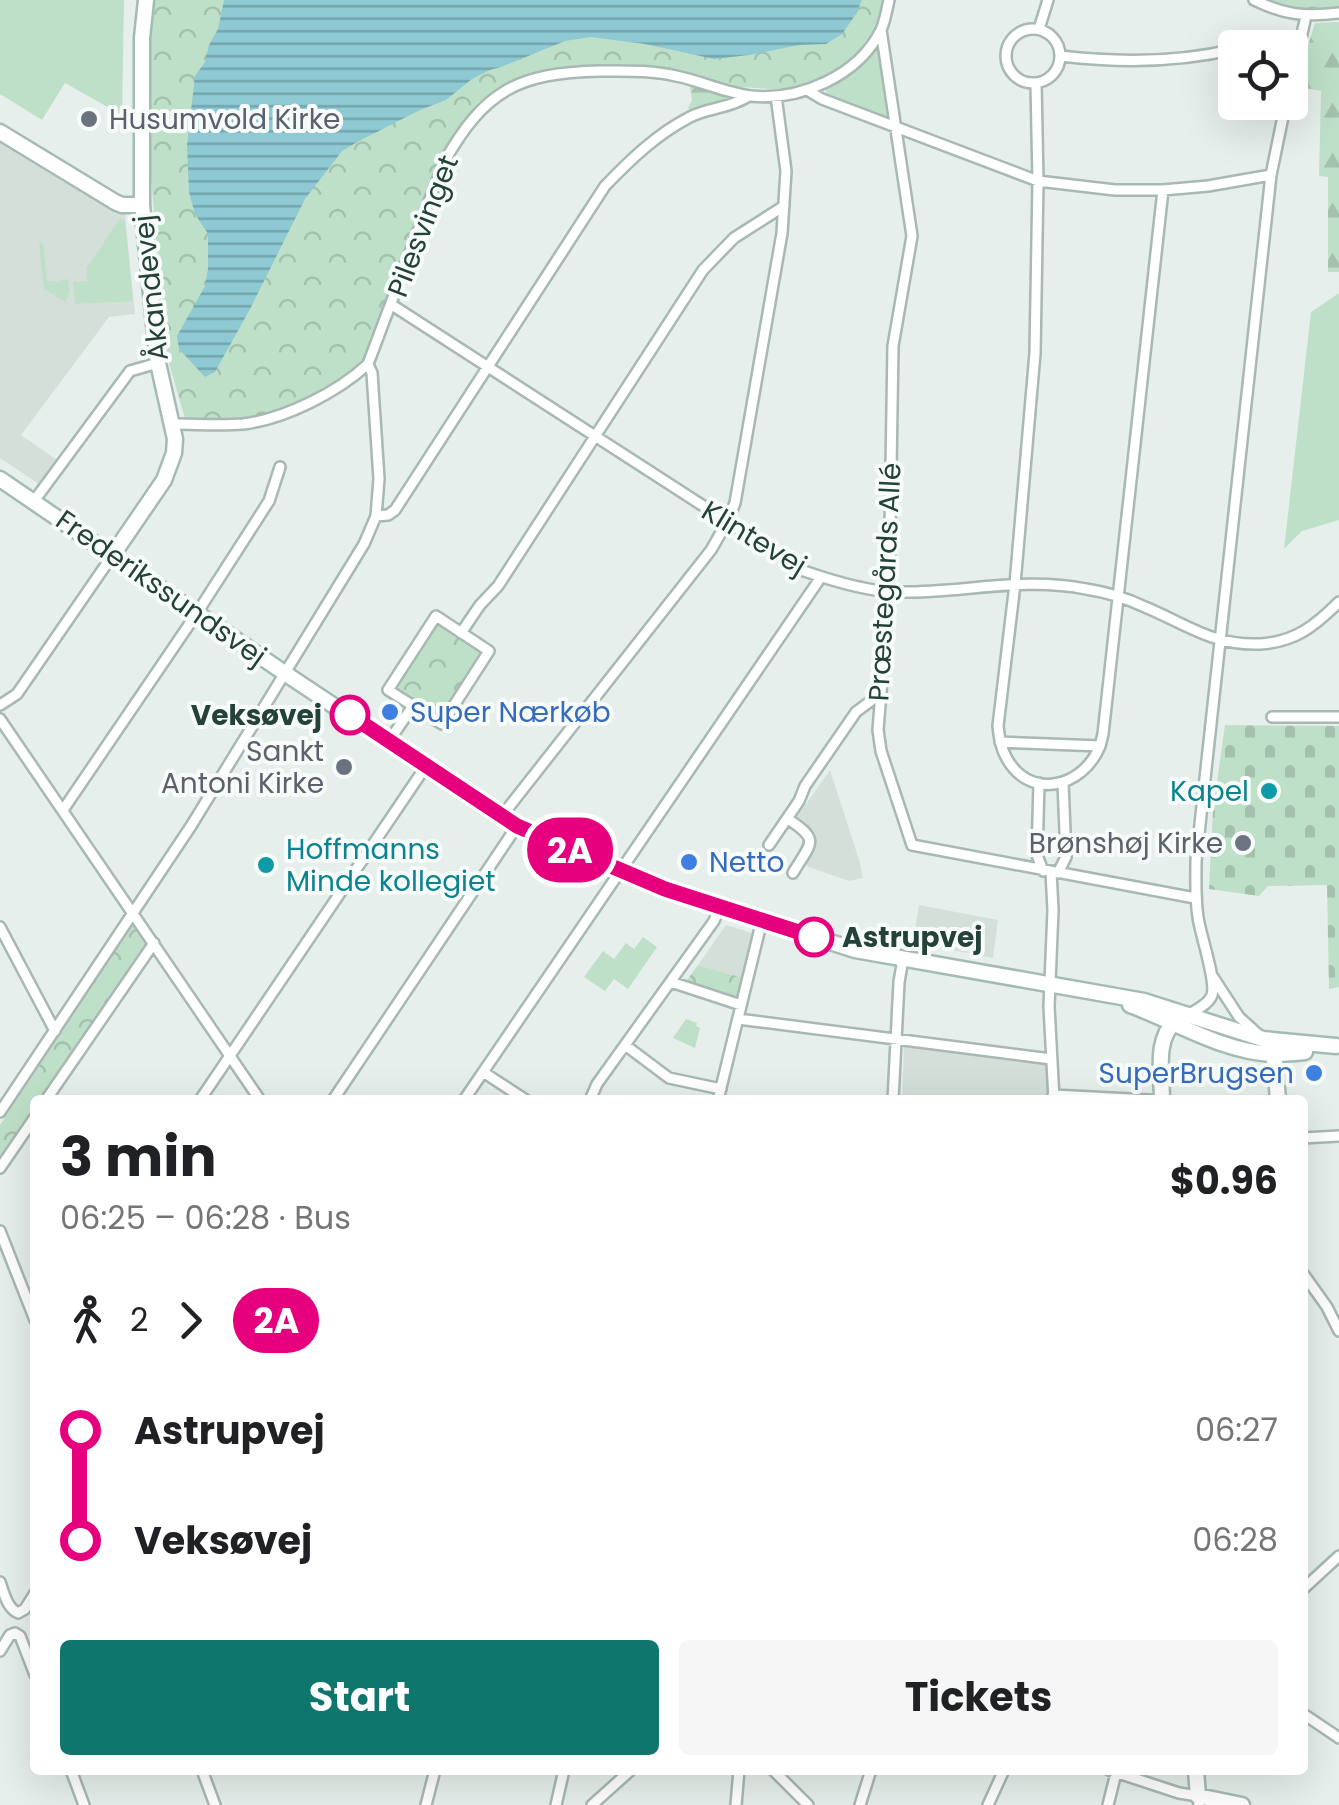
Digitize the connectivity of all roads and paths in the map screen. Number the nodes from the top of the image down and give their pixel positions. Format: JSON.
{"nodes":[{"id":1,"x":146,"y":0,"type":"edge"},
{"id":2,"x":889,"y":0,"type":"edge"},
{"id":3,"x":1048,"y":0,"type":"edge"},
{"id":4,"x":1254,"y":0,"type":"edge"},
{"id":5,"x":1339,"y":12,"type":"edge"},
{"id":6,"x":1306,"y":16,"type":"junction"},
{"id":7,"x":1039,"y":29,"type":"junction"},
{"id":8,"x":881,"y":30,"type":"junction"},
{"id":9,"x":1304,"y":30,"type":"edge"},
{"id":10,"x":1218,"y":53,"type":"edge"},
{"id":11,"x":1061,"y":56,"type":"junction"},
{"id":12,"x":1036,"y":83,"type":"junction"},
{"id":13,"x":807,"y":90,"type":"junction"},
{"id":14,"x":749,"y":96,"type":"junction"},
{"id":15,"x":776,"y":96,"type":"junction"},
{"id":16,"x":1282,"y":120,"type":"edge"},
{"id":17,"x":896,"y":126,"type":"junction"},
{"id":18,"x":0,"y":132,"type":"edge"},
{"id":19,"x":1271,"y":176,"type":"junction"},
{"id":20,"x":1038,"y":181,"type":"junction"},
{"id":21,"x":1163,"y":190,"type":"junction"},
{"id":22,"x":142,"y":205,"type":"junction"},
{"id":23,"x":784,"y":206,"type":"junction"},
{"id":24,"x":392,"y":305,"type":"junction"},
{"id":25,"x":158,"y":362,"type":"junction"},
{"id":26,"x":368,"y":364,"type":"junction"},
{"id":27,"x":488,"y":368,"type":"junction"},
{"id":28,"x":173,"y":424,"type":"junction"},
{"id":29,"x":595,"y":437,"type":"junction"},
{"id":30,"x":280,"y":468,"type":"dead end"},
{"id":31,"x":0,"y":479,"type":"edge"},
{"id":32,"x":34,"y":501,"type":"junction"},
{"id":33,"x":376,"y":516,"type":"junction"},
{"id":34,"x":727,"y":522,"type":"junction"},
{"id":35,"x":112,"y":556,"type":"junction"},
{"id":36,"x":821,"y":577,"type":"junction"},
{"id":37,"x":1015,"y":584,"type":"junction"},
{"id":38,"x":889,"y":592,"type":"junction"},
{"id":39,"x":1118,"y":596,"type":"junction"},
{"id":40,"x":1339,"y":602,"type":"edge"},
{"id":41,"x":197,"y":614,"type":"junction"},
{"id":42,"x":462,"y":633,"type":"junction"},
{"id":43,"x":1220,"y":641,"type":"junction"},
{"id":44,"x":286,"y":674,"type":"junction"},
{"id":45,"x":880,"y":694,"type":"junction"},
{"id":46,"x":0,"y":705,"type":"edge"},
{"id":47,"x":413,"y":706,"type":"junction"},
{"id":48,"x":1272,"y":716,"type":"dead end"},
{"id":49,"x":1339,"y":717,"type":"edge"},
{"id":50,"x":0,"y":719,"type":"edge"},
{"id":51,"x":389,"y":740,"type":"junction"},
{"id":52,"x":1000,"y":742,"type":"junction"},
{"id":53,"x":1100,"y":746,"type":"junction"},
{"id":54,"x":426,"y":766,"type":"junction"},
{"id":55,"x":1063,"y":782,"type":"junction"},
{"id":56,"x":1039,"y":783,"type":"junction"},
{"id":57,"x":63,"y":810,"type":"junction"},
{"id":58,"x":501,"y":816,"type":"junction"},
{"id":59,"x":788,"y":820,"type":"junction"},
{"id":60,"x":517,"y":826,"type":"junction"},
{"id":61,"x":769,"y":844,"type":"dead end"},
{"id":62,"x":620,"y":871,"type":"junction"},
{"id":63,"x":793,"y":872,"type":"dead end"},
{"id":64,"x":1051,"y":872,"type":"junction"},
{"id":65,"x":1195,"y":898,"type":"junction"},
{"id":66,"x":720,"y":906,"type":"junction"},
{"id":67,"x":134,"y":914,"type":"junction"},
{"id":68,"x":762,"y":920,"type":"junction"},
{"id":69,"x":0,"y":927,"type":"edge"},
{"id":70,"x":154,"y":943,"type":"junction"},
{"id":71,"x":903,"y":959,"type":"junction"},
{"id":72,"x":1212,"y":974,"type":"junction"},
{"id":73,"x":671,"y":982,"type":"junction"},
{"id":74,"x":1049,"y":984,"type":"junction"},
{"id":75,"x":1096,"y":993,"type":"junction"},
{"id":76,"x":741,"y":1005,"type":"junction"},
{"id":77,"x":1187,"y":1015,"type":"junction"},
{"id":78,"x":738,"y":1020,"type":"junction"},
{"id":79,"x":1172,"y":1022,"type":"junction"},
{"id":80,"x":55,"y":1031,"type":"junction"},
{"id":81,"x":896,"y":1039,"type":"junction"},
{"id":82,"x":1263,"y":1039,"type":"junction"},
{"id":83,"x":625,"y":1045,"type":"junction"},
{"id":84,"x":1338,"y":1046,"type":"edge"},
{"id":85,"x":1272,"y":1054,"type":"junction"},
{"id":86,"x":230,"y":1055,"type":"junction"},
{"id":87,"x":1051,"y":1059,"type":"junction"},
{"id":88,"x":483,"y":1072,"type":"junction"},
{"id":89,"x":49,"y":1095,"type":"edge"},
{"id":90,"x":203,"y":1095,"type":"edge"},
{"id":91,"x":257,"y":1095,"type":"edge"},
{"id":92,"x":336,"y":1095,"type":"edge"},
{"id":93,"x":467,"y":1095,"type":"edge"},
{"id":94,"x":518,"y":1095,"type":"edge"},
{"id":95,"x":592,"y":1095,"type":"edge"},
{"id":96,"x":720,"y":1095,"type":"edge"},
{"id":97,"x":893,"y":1095,"type":"edge"},
{"id":98,"x":1054,"y":1095,"type":"edge"},
{"id":99,"x":1162,"y":1095,"type":"edge"},
{"id":100,"x":1278,"y":1095,"type":"edge"},
{"id":101,"x":0,"y":1112,"type":"edge"},
{"id":102,"x":30,"y":1124,"type":"edge"},
{"id":103,"x":1339,"y":1136,"type":"edge"},
{"id":104,"x":1308,"y":1138,"type":"edge"},
{"id":105,"x":0,"y":1168,"type":"edge"},
{"id":106,"x":0,"y":1231,"type":"edge"},
{"id":107,"x":1308,"y":1280,"type":"edge"},
{"id":108,"x":30,"y":1307,"type":"edge"},
{"id":109,"x":1339,"y":1331,"type":"edge"},
{"id":110,"x":1339,"y":1556,"type":"edge"},
{"id":111,"x":0,"y":1582,"type":"edge"},
{"id":112,"x":1308,"y":1584,"type":"edge"},
{"id":113,"x":30,"y":1601,"type":"edge"},
{"id":114,"x":4,"y":1604,"type":"edge"},
{"id":115,"x":0,"y":1652,"type":"edge"},
{"id":116,"x":30,"y":1662,"type":"edge"},
{"id":117,"x":1308,"y":1717,"type":"edge"},
{"id":118,"x":1339,"y":1738,"type":"edge"},
{"id":119,"x":73,"y":1775,"type":"edge"},
{"id":120,"x":204,"y":1775,"type":"edge"},
{"id":121,"x":563,"y":1775,"type":"edge"},
{"id":122,"x":625,"y":1775,"type":"edge"},
{"id":123,"x":739,"y":1775,"type":"edge"},
{"id":124,"x":778,"y":1775,"type":"edge"},
{"id":125,"x":869,"y":1775,"type":"edge"},
{"id":126,"x":1002,"y":1775,"type":"edge"},
{"id":127,"x":1113,"y":1775,"type":"edge"},
{"id":128,"x":1122,"y":1775,"type":"edge"},
{"id":129,"x":1196,"y":1775,"type":"edge"},
{"id":130,"x":434,"y":1776,"type":"edge"},
{"id":131,"x":1198,"y":1801,"type":"edge"},
{"id":132,"x":84,"y":1805,"type":"edge"},
{"id":133,"x":215,"y":1805,"type":"edge"},
{"id":134,"x":426,"y":1805,"type":"edge"},
{"id":135,"x":556,"y":1805,"type":"edge"},
{"id":136,"x":592,"y":1805,"type":"edge"},
{"id":137,"x":736,"y":1805,"type":"edge"},
{"id":138,"x":808,"y":1805,"type":"edge"},
{"id":139,"x":860,"y":1805,"type":"edge"},
{"id":140,"x":988,"y":1805,"type":"edge"},
{"id":141,"x":1108,"y":1805,"type":"edge"},
{"id":142,"x":1242,"y":1805,"type":"edge"}],
"edges":[{"from":1,"to":22,"type":"main road","name":"Åkandevej"},
{"from":2,"to":8,"type":"street","name":"Pilesvinget"},
{"from":3,"to":7,"type":"street"},
{"from":4,"to":6,"type":"street"},
{"from":5,"to":6,"type":"street"},
{"from":6,"to":9,"type":"street"},
{"from":7,"to":11,"type":"street"},
{"from":7,"to":12,"type":"street"},
{"from":8,"to":13,"type":"street","name":"Pilesvinget"},
{"from":8,"to":17,"type":"street","name":"Præstegårds Allé"},
{"from":10,"to":11,"type":"street"},
{"from":11,"to":12,"type":"street"},
{"from":12,"to":20,"type":"street"},
{"from":13,"to":15,"type":"street","name":"Pilesvinget"},
{"from":13,"to":17,"type":"street"},
{"from":14,"to":15,"type":"street","name":"Pilesvinget"},
{"from":14,"to":24,"type":"street","name":"Pilesvinget"},
{"from":14,"to":27,"type":"street"},
{"from":15,"to":23,"type":"street"},
{"from":16,"to":19,"type":"street"},
{"from":17,"to":20,"type":"street"},
{"from":17,"to":38,"type":"street","name":"Præstegårds Allé"},
{"from":18,"to":22,"type":"main road"},
{"from":19,"to":21,"type":"street"},
{"from":19,"to":43,"type":"street"},
{"from":20,"to":21,"type":"street"},
{"from":20,"to":37,"type":"street"},
{"from":21,"to":39,"type":"street"},
{"from":22,"to":25,"type":"main road","name":"Åkandevej"},
{"from":23,"to":29,"type":"street"},
{"from":23,"to":34,"type":"street"},
{"from":24,"to":26,"type":"street","name":"Pilesvinget"},
{"from":24,"to":27,"type":"street","name":"Klintevej"},
{"from":25,"to":28,"type":"main road","name":"Åkandevej"},
{"from":25,"to":32,"type":"street"},
{"from":26,"to":28,"type":"street"},
{"from":26,"to":33,"type":"street"},
{"from":27,"to":29,"type":"street","name":"Klintevej"},
{"from":27,"to":33,"type":"street"},
{"from":28,"to":35,"type":"main road","name":"Åkandevej"},
{"from":29,"to":34,"type":"street","name":"Klintevej"},
{"from":29,"to":42,"type":"street"},
{"from":30,"to":41,"type":"street"},
{"from":31,"to":32,"type":"main road","name":"Frederikssundsvej"},
{"from":32,"to":35,"type":"main road","name":"Frederikssundsvej"},
{"from":33,"to":44,"type":"street"},
{"from":34,"to":36,"type":"street","name":"Klintevej"},
{"from":34,"to":58,"type":"street"},
{"from":35,"to":41,"type":"main road","name":"Frederikssundsvej"},
{"from":35,"to":46,"type":"street"},
{"from":36,"to":38,"type":"street","name":"Klintevej"},
{"from":36,"to":62,"type":"street"},
{"from":37,"to":38,"type":"street","name":"Klintevej"},
{"from":37,"to":39,"type":"street","name":"Klintevej"},
{"from":37,"to":52,"type":"street"},
{"from":38,"to":45,"type":"street","name":"Præstegårds Allé"},
{"from":39,"to":43,"type":"street","name":"Klintevej"},
{"from":39,"to":53,"type":"street"},
{"from":40,"to":43,"type":"street"},
{"from":41,"to":44,"type":"main road","name":"Frederikssundsvej"},
{"from":41,"to":57,"type":"street"},
{"from":42,"to":47,"type":"street"},
{"from":42,"to":47,"type":"street"},
{"from":43,"to":65,"type":"street"},
{"from":44,"to":51,"type":"main road","name":"Frederikssundsvej"},
{"from":44,"to":67,"type":"street"},
{"from":45,"to":59,"type":"street"},
{"from":45,"to":64,"type":"street","name":"Præstegårds Allé"},
{"from":47,"to":51,"type":"street"},
{"from":48,"to":49,"type":"street"},
{"from":50,"to":57,"type":"street"},
{"from":51,"to":54,"type":"main road","name":"Frederikssundsvej"},
{"from":52,"to":53,"type":"street"},
{"from":52,"to":56,"type":"street"},
{"from":53,"to":55,"type":"street"},
{"from":54,"to":58,"type":"main road","name":"Frederikssundsvej"},
{"from":54,"to":86,"type":"street"},
{"from":55,"to":56,"type":"street"},
{"from":55,"to":64,"type":"street"},
{"from":56,"to":64,"type":"street"},
{"from":57,"to":67,"type":"street"},
{"from":58,"to":60,"type":"main road","name":"Frederikssundsvej"},
{"from":59,"to":61,"type":"street"},
{"from":59,"to":63,"type":"street"},
{"from":60,"to":62,"type":"main road","name":"Frederikssundsvej"},
{"from":60,"to":92,"type":"street"},
{"from":62,"to":66,"type":"main road","name":"Frederikssundsvej"},
{"from":62,"to":88,"type":"street"},
{"from":64,"to":65,"type":"street","name":"Præstegårds Allé"},
{"from":64,"to":74,"type":"street"},
{"from":65,"to":72,"type":"street"},
{"from":66,"to":68,"type":"main road","name":"Frederikssundsvej"},
{"from":66,"to":73,"type":"street"},
{"from":67,"to":70,"type":"street"},
{"from":67,"to":80,"type":"street"},
{"from":68,"to":71,"type":"main road","name":"Frederikssundsvej"},
{"from":68,"to":76,"type":"street"},
{"from":69,"to":80,"type":"street"},
{"from":70,"to":86,"type":"street"},
{"from":70,"to":89,"type":"street"},
{"from":71,"to":74,"type":"main road","name":"Frederikssundsvej"},
{"from":71,"to":81,"type":"street"},
{"from":72,"to":77,"type":"street"},
{"from":72,"to":82,"type":"street"},
{"from":73,"to":76,"type":"street"},
{"from":73,"to":83,"type":"street"},
{"from":74,"to":75,"type":"main road","name":"Frederikssundsvej"},
{"from":74,"to":87,"type":"street"},
{"from":75,"to":77,"type":"main road","name":"Frederikssundsvej"},
{"from":75,"to":79,"type":"main road","name":"Frederikssundsvej"},
{"from":76,"to":78,"type":"street"},
{"from":77,"to":79,"type":"main road"},
{"from":77,"to":82,"type":"main road","name":"Frederikssundsvej"},
{"from":78,"to":81,"type":"street"},
{"from":78,"to":96,"type":"street"},
{"from":79,"to":85,"type":"main road","name":"Frederikssundsvej"},
{"from":79,"to":99,"type":"main road"},
{"from":80,"to":101,"type":"street"},
{"from":81,"to":87,"type":"street"},
{"from":81,"to":97,"type":"street"},
{"from":82,"to":84,"type":"main road","name":"Frederikssundsvej"},
{"from":82,"to":85,"type":"main road"},
{"from":83,"to":95,"type":"street"},
{"from":83,"to":96,"type":"street"},
{"from":84,"to":85,"type":"main road","name":"Frederikssundsvej"},
{"from":85,"to":100,"type":"main road"},
{"from":86,"to":90,"type":"street"},
{"from":86,"to":91,"type":"street"},
{"from":87,"to":98,"type":"street"},
{"from":88,"to":93,"type":"street"},
{"from":88,"to":94,"type":"street"},
{"from":102,"to":105,"type":"street"},
{"from":103,"to":104,"type":"street"},
{"from":106,"to":108,"type":"street"},
{"from":107,"to":109,"type":"street"},
{"from":110,"to":112,"type":"street"},
{"from":111,"to":114,"type":"street"},
{"from":113,"to":114,"type":"street"},
{"from":115,"to":116,"type":"street"},
{"from":117,"to":118,"type":"street"},
{"from":119,"to":132,"type":"street"},
{"from":120,"to":133,"type":"street"},
{"from":121,"to":135,"type":"street"},
{"from":122,"to":136,"type":"street"},
{"from":123,"to":137,"type":"street"},
{"from":124,"to":138,"type":"street"},
{"from":125,"to":139,"type":"street"},
{"from":126,"to":140,"type":"street"},
{"from":127,"to":141,"type":"street"},
{"from":128,"to":131,"type":"street"},
{"from":129,"to":131,"type":"main road"},
{"from":130,"to":134,"type":"street"},
{"from":131,"to":142,"type":"main road"}]}
